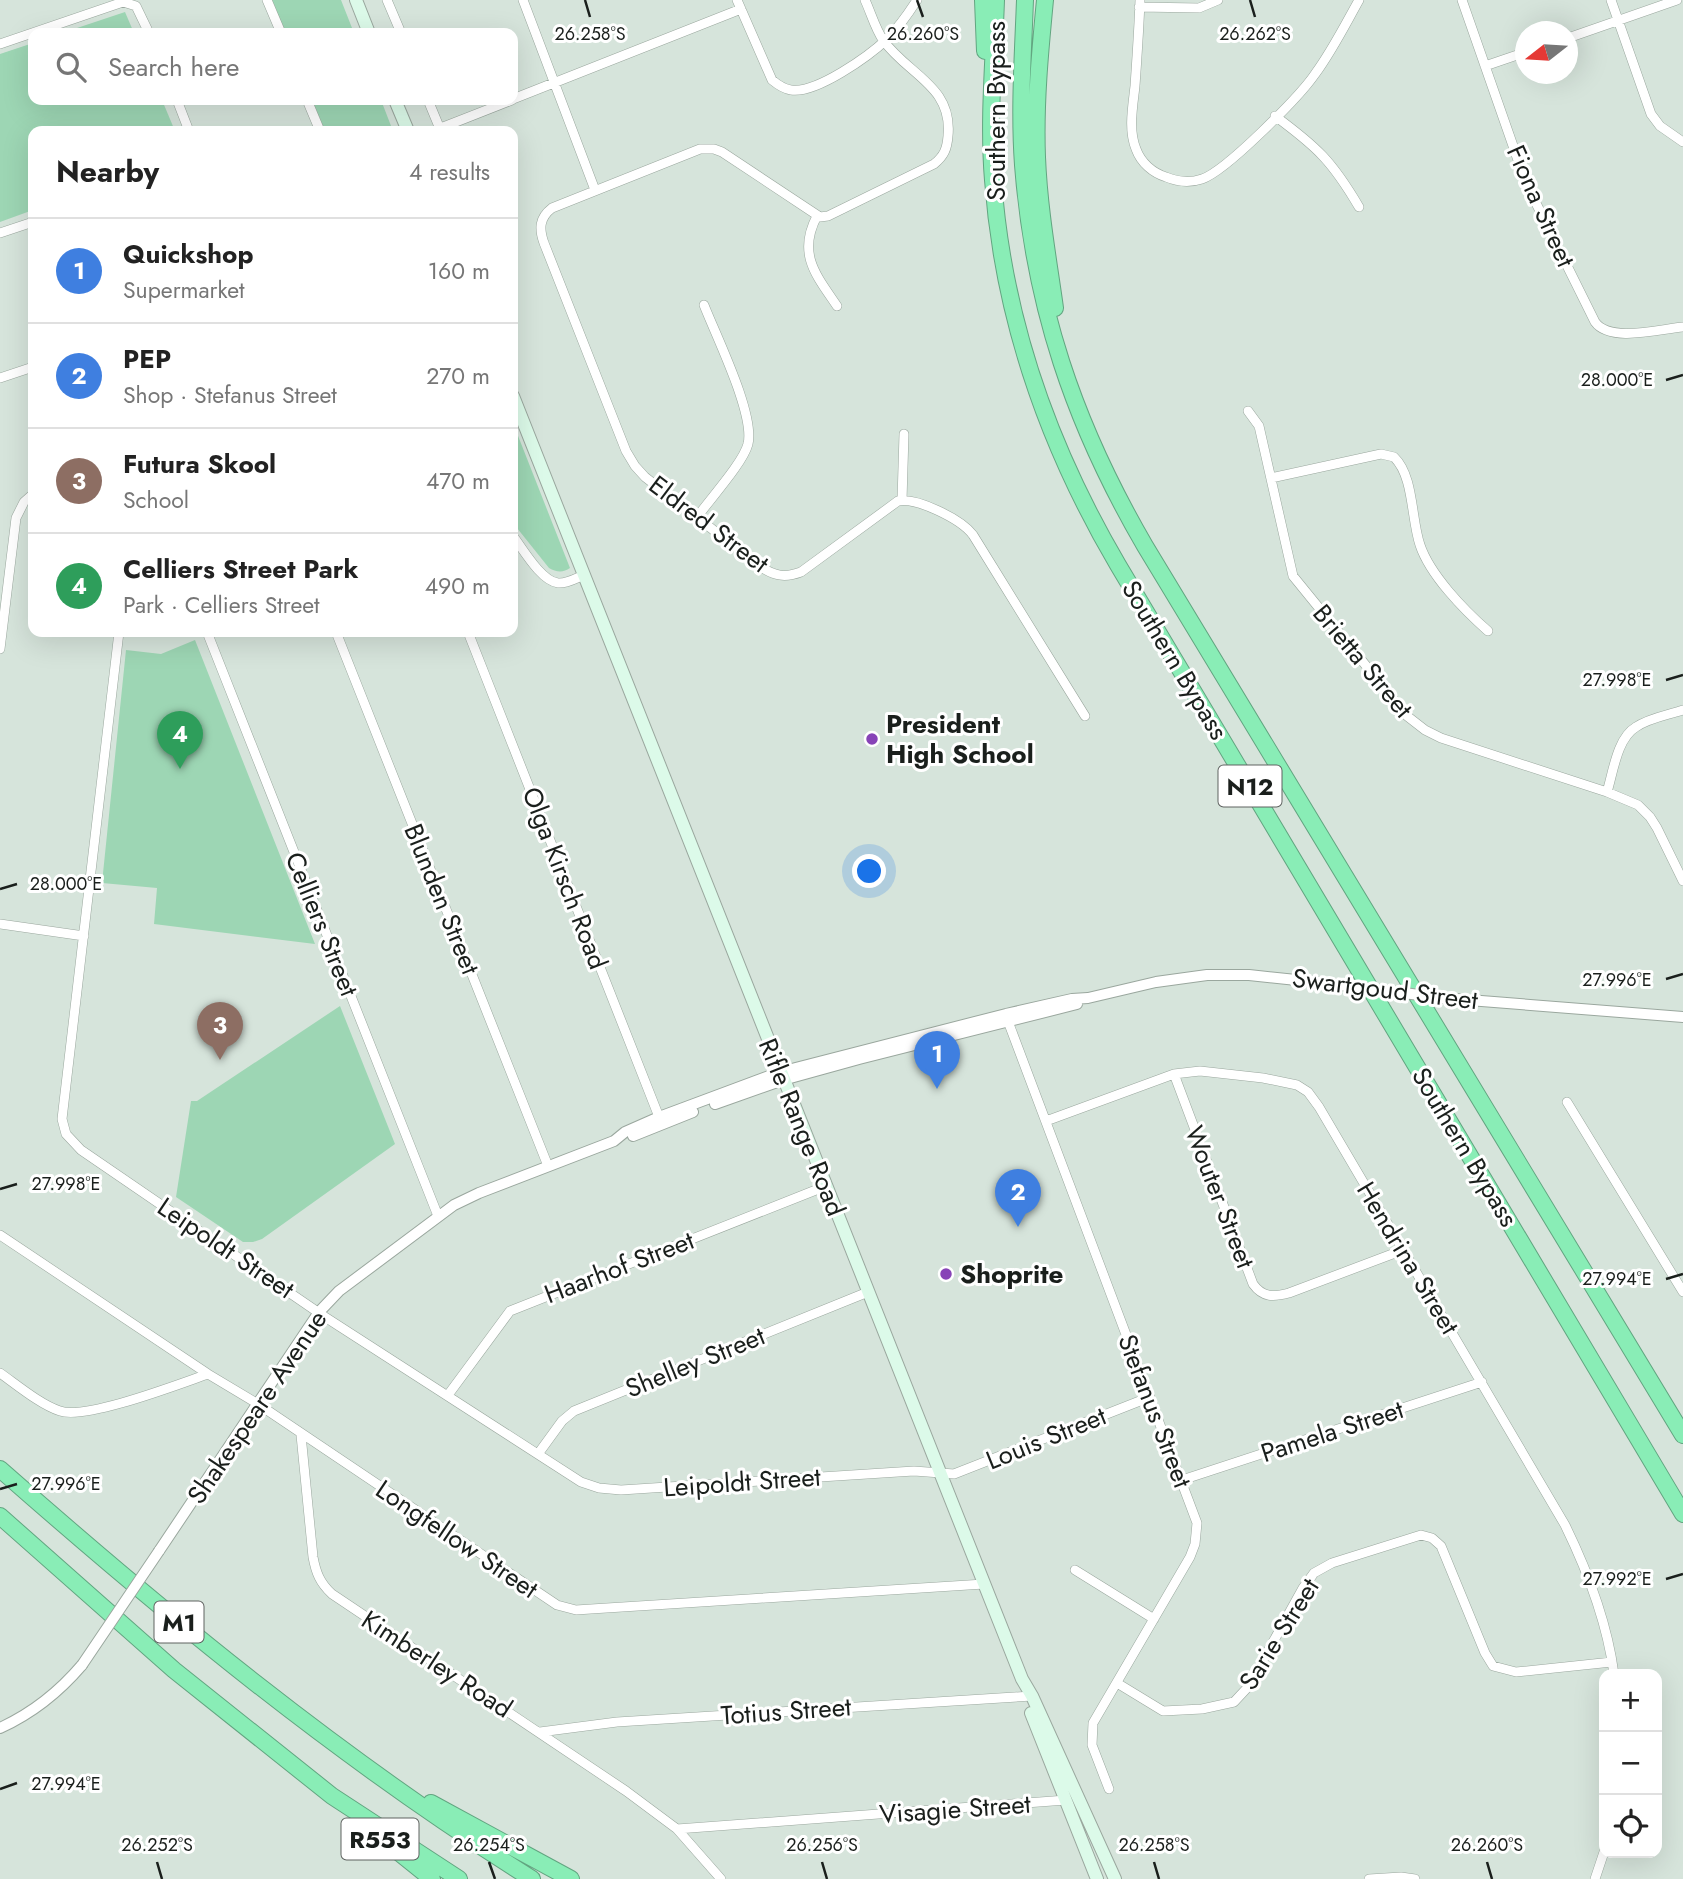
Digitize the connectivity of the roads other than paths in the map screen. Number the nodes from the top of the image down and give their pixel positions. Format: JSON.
{"nodes":[{"id":1,"x":267,"y":0,"type":"edge"},
{"id":2,"x":356,"y":0,"type":"edge"},
{"id":3,"x":387,"y":0,"type":"edge"},
{"id":4,"x":523,"y":0,"type":"edge"},
{"id":5,"x":865,"y":0,"type":"edge"},
{"id":6,"x":917,"y":0,"type":"edge"},
{"id":7,"x":983,"y":0,"type":"edge"},
{"id":8,"x":996,"y":0,"type":"edge"},
{"id":9,"x":1025,"y":0,"type":"edge"},
{"id":10,"x":1045,"y":0,"type":"edge"},
{"id":11,"x":1218,"y":0,"type":"edge"},
{"id":12,"x":1359,"y":0,"type":"edge"},
{"id":13,"x":1462,"y":0,"type":"edge"},
{"id":14,"x":1611,"y":0,"type":"edge"},
{"id":15,"x":1677,"y":0,"type":"edge"},
{"id":16,"x":1140,"y":4,"type":"edge"},
{"id":17,"x":739,"y":5,"type":"edge"},
{"id":18,"x":1618,"y":21,"type":"junction"},
{"id":19,"x":47,"y":28,"type":"edge"},
{"id":20,"x":147,"y":28,"type":"edge"},
{"id":21,"x":279,"y":28,"type":"edge"},
{"id":22,"x":367,"y":28,"type":"edge"},
{"id":23,"x":399,"y":28,"type":"edge"},
{"id":24,"x":28,"y":34,"type":"edge"},
{"id":25,"x":1578,"y":34,"type":"edge"},
{"id":26,"x":884,"y":41,"type":"junction"},
{"id":27,"x":0,"y":44,"type":"edge"},
{"id":28,"x":1515,"y":56,"type":"edge"},
{"id":29,"x":1485,"y":66,"type":"junction"},
{"id":30,"x":554,"y":83,"type":"junction"},
{"id":31,"x":518,"y":97,"type":"edge"},
{"id":32,"x":179,"y":105,"type":"edge"},
{"id":33,"x":309,"y":105,"type":"edge"},
{"id":34,"x":397,"y":105,"type":"edge"},
{"id":35,"x":429,"y":105,"type":"edge"},
{"id":36,"x":497,"y":105,"type":"edge"},
{"id":37,"x":991,"y":109,"type":"junction"},
{"id":38,"x":1275,"y":116,"type":"junction"},
{"id":39,"x":188,"y":126,"type":"edge"},
{"id":40,"x":318,"y":126,"type":"edge"},
{"id":41,"x":406,"y":126,"type":"edge"},
{"id":42,"x":435,"y":126,"type":"edge"},
{"id":43,"x":446,"y":126,"type":"edge"},
{"id":44,"x":1683,"y":142,"type":"edge"},
{"id":45,"x":595,"y":190,"type":"junction"},
{"id":46,"x":1359,"y":206,"type":"dead end"},
{"id":47,"x":817,"y":216,"type":"junction"},
{"id":48,"x":28,"y":224,"type":"edge"},
{"id":49,"x":0,"y":233,"type":"edge"},
{"id":50,"x":704,"y":305,"type":"dead end"},
{"id":51,"x":837,"y":306,"type":"dead end"},
{"id":52,"x":1683,"y":327,"type":"edge"},
{"id":53,"x":28,"y":369,"type":"edge"},
{"id":54,"x":1065,"y":376,"type":"junction"},
{"id":55,"x":0,"y":378,"type":"edge"},
{"id":56,"x":518,"y":410,"type":"edge"},
{"id":57,"x":1248,"y":411,"type":"dead end"},
{"id":58,"x":904,"y":434,"type":"dead end"},
{"id":59,"x":1270,"y":478,"type":"junction"},
{"id":60,"x":28,"y":498,"type":"edge"},
{"id":61,"x":902,"y":500,"type":"junction"},
{"id":62,"x":698,"y":516,"type":"junction"},
{"id":63,"x":518,"y":542,"type":"edge"},
{"id":64,"x":584,"y":575,"type":"junction"},
{"id":65,"x":1488,"y":631,"type":"dead end"},
{"id":66,"x":118,"y":637,"type":"edge"},
{"id":67,"x":208,"y":637,"type":"edge"},
{"id":68,"x":338,"y":637,"type":"edge"},
{"id":69,"x":470,"y":637,"type":"edge"},
{"id":70,"x":0,"y":649,"type":"edge"},
{"id":71,"x":1683,"y":710,"type":"edge"},
{"id":72,"x":1085,"y":716,"type":"dead end"},
{"id":73,"x":1607,"y":792,"type":"junction"},
{"id":74,"x":1683,"y":881,"type":"edge"},
{"id":75,"x":0,"y":924,"type":"edge"},
{"id":76,"x":84,"y":936,"type":"junction"},
{"id":77,"x":1683,"y":1017,"type":"edge"},
{"id":78,"x":1007,"y":1018,"type":"junction"},
{"id":79,"x":1174,"y":1074,"type":"junction"},
{"id":80,"x":781,"y":1076,"type":"junction"},
{"id":81,"x":1567,"y":1102,"type":"dead end"},
{"id":82,"x":660,"y":1121,"type":"junction"},
{"id":83,"x":1046,"y":1121,"type":"junction"},
{"id":84,"x":548,"y":1166,"type":"junction"},
{"id":85,"x":826,"y":1186,"type":"junction"},
{"id":86,"x":438,"y":1216,"type":"junction"},
{"id":87,"x":0,"y":1235,"type":"edge"},
{"id":88,"x":1403,"y":1250,"type":"junction"},
{"id":89,"x":869,"y":1292,"type":"junction"},
{"id":90,"x":1683,"y":1292,"type":"edge"},
{"id":91,"x":319,"y":1311,"type":"junction"},
{"id":92,"x":0,"y":1373,"type":"edge"},
{"id":93,"x":208,"y":1374,"type":"junction"},
{"id":94,"x":1482,"y":1382,"type":"junction"},
{"id":95,"x":449,"y":1395,"type":"junction"},
{"id":96,"x":1150,"y":1397,"type":"junction"},
{"id":97,"x":258,"y":1404,"type":"junction"},
{"id":98,"x":301,"y":1435,"type":"junction"},
{"id":99,"x":1683,"y":1435,"type":"edge"},
{"id":100,"x":538,"y":1454,"type":"junction"},
{"id":101,"x":0,"y":1469,"type":"edge"},
{"id":102,"x":940,"y":1474,"type":"junction"},
{"id":103,"x":1182,"y":1480,"type":"junction"},
{"id":104,"x":1683,"y":1514,"type":"edge"},
{"id":105,"x":0,"y":1516,"type":"edge"},
{"id":106,"x":1075,"y":1570,"type":"dead end"},
{"id":107,"x":984,"y":1584,"type":"junction"},
{"id":108,"x":1154,"y":1619,"type":"junction"},
{"id":109,"x":1612,"y":1662,"type":"junction"},
{"id":110,"x":1613,"y":1669,"type":"edge"},
{"id":111,"x":1117,"y":1683,"type":"junction"},
{"id":112,"x":1028,"y":1696,"type":"junction"},
{"id":113,"x":0,"y":1728,"type":"edge"},
{"id":114,"x":540,"y":1732,"type":"junction"},
{"id":115,"x":365,"y":1766,"type":"junction"},
{"id":116,"x":1109,"y":1789,"type":"dead end"},
{"id":117,"x":332,"y":1796,"type":"junction"},
{"id":118,"x":1066,"y":1801,"type":"junction"},
{"id":119,"x":677,"y":1829,"type":"junction"},
{"id":120,"x":1602,"y":1858,"type":"edge"},
{"id":121,"x":432,"y":1879,"type":"edge"},
{"id":122,"x":459,"y":1879,"type":"edge"},
{"id":123,"x":532,"y":1879,"type":"edge"},
{"id":124,"x":571,"y":1879,"type":"edge"},
{"id":125,"x":721,"y":1879,"type":"edge"},
{"id":126,"x":1097,"y":1879,"type":"edge"},
{"id":127,"x":1115,"y":1879,"type":"edge"},
{"id":128,"x":1369,"y":1879,"type":"edge"},
{"id":129,"x":1415,"y":1879,"type":"edge"},
{"id":130,"x":1595,"y":1879,"type":"edge"}],
"edges":[{"from":1,"to":21,"type":"street"},
{"from":2,"to":22,"type":"main road"},
{"from":3,"to":23,"type":"street"},
{"from":4,"to":30,"type":"street"},
{"from":5,"to":26,"type":"street"},
{"from":6,"to":26,"type":"street"},
{"from":7,"to":37,"type":"highway"},
{"from":8,"to":37,"type":"highway","name":"Southern Bypass","number":"N12"},
{"from":9,"to":54,"type":"highway","name":"Southern Bypass","number":"N12"},
{"from":10,"to":54,"type":"highway"},
{"from":11,"to":16,"type":"street"},
{"from":12,"to":38,"type":"street"},
{"from":13,"to":29,"type":"street","name":"Fiona Street"},
{"from":14,"to":18,"type":"street"},
{"from":15,"to":18,"type":"street"},
{"from":16,"to":38,"type":"street"},
{"from":17,"to":26,"type":"street"},
{"from":17,"to":30,"type":"street"},
{"from":18,"to":25,"type":"street"},
{"from":18,"to":44,"type":"street"},
{"from":19,"to":20,"type":"street"},
{"from":24,"to":27,"type":"street"},
{"from":26,"to":47,"type":"street"},
{"from":28,"to":29,"type":"street"},
{"from":29,"to":52,"type":"street","name":"Fiona Street"},
{"from":30,"to":31,"type":"street"},
{"from":30,"to":45,"type":"street"},
{"from":32,"to":39,"type":"street"},
{"from":33,"to":40,"type":"street"},
{"from":34,"to":41,"type":"main road"},
{"from":35,"to":42,"type":"street"},
{"from":36,"to":43,"type":"street"},
{"from":37,"to":104,"type":"highway","name":"Southern Bypass","number":"N12"},
{"from":38,"to":46,"type":"street"},
{"from":45,"to":47,"type":"street"},
{"from":45,"to":62,"type":"street","name":"Eldred Street"},
{"from":47,"to":51,"type":"street"},
{"from":48,"to":49,"type":"street"},
{"from":50,"to":62,"type":"street"},
{"from":53,"to":55,"type":"street"},
{"from":54,"to":99,"type":"highway","name":"Southern Bypass","number":"N12"},
{"from":56,"to":64,"type":"main road","name":"Rifle Range Road"},
{"from":57,"to":59,"type":"street","name":"Brietta Street"},
{"from":58,"to":61,"type":"street"},
{"from":59,"to":65,"type":"street"},
{"from":59,"to":73,"type":"street","name":"Brietta Street"},
{"from":60,"to":70,"type":"street"},
{"from":61,"to":62,"type":"street","name":"Eldred Street"},
{"from":61,"to":72,"type":"street"},
{"from":63,"to":64,"type":"street"},
{"from":64,"to":80,"type":"main road","name":"Rifle Range Road"},
{"from":66,"to":76,"type":"street","name":"Leipoldt Street"},
{"from":67,"to":86,"type":"street","name":"Celliers Street"},
{"from":68,"to":84,"type":"street","name":"Blunden Street"},
{"from":69,"to":82,"type":"street","name":"Olga Kirsch Road"},
{"from":71,"to":73,"type":"street"},
{"from":73,"to":74,"type":"street","name":"Brietta Street"},
{"from":75,"to":76,"type":"street"},
{"from":76,"to":91,"type":"street","name":"Leipoldt Street"},
{"from":77,"to":78,"type":"street","name":"Swartgoud Street","bridge":true},
{"from":78,"to":80,"type":"street","name":"Swartgoud Street"},
{"from":78,"to":83,"type":"street","name":"Stefanus Street"},
{"from":79,"to":83,"type":"street","name":"Hendrina Street"},
{"from":79,"to":88,"type":"street","name":"Hendrina Street"},
{"from":79,"to":88,"type":"street","name":"Wouter Street"},
{"from":80,"to":82,"type":"street","name":"Shakespeare Avenue"},
{"from":80,"to":85,"type":"main road","name":"Rifle Range Road"},
{"from":81,"to":90,"type":"street"},
{"from":82,"to":84,"type":"street","name":"Shakespeare Avenue"},
{"from":83,"to":96,"type":"street","name":"Stefanus Street"},
{"from":84,"to":86,"type":"street","name":"Shakespeare Avenue"},
{"from":85,"to":89,"type":"main road","name":"Rifle Range Road"},
{"from":85,"to":95,"type":"street","name":"Haarhof Street"},
{"from":86,"to":91,"type":"street","name":"Shakespeare Avenue"},
{"from":87,"to":93,"type":"street","name":"Longfellow Street"},
{"from":88,"to":94,"type":"street","name":"Hendrina Street"},
{"from":89,"to":100,"type":"street","name":"Shelley Street"},
{"from":89,"to":102,"type":"main road","name":"Rifle Range Road"},
{"from":91,"to":95,"type":"street","name":"Leipoldt Street"},
{"from":91,"to":97,"type":"street","name":"Shakespeare Avenue"},
{"from":92,"to":93,"type":"street"},
{"from":93,"to":97,"type":"street","name":"Longfellow Street"},
{"from":94,"to":103,"type":"street","name":"Pamela Street"},
{"from":94,"to":109,"type":"street","name":"Hendrina Street"},
{"from":95,"to":100,"type":"street","name":"Leipoldt Street"},
{"from":96,"to":102,"type":"street","name":"Louis Street"},
{"from":96,"to":103,"type":"street","name":"Stefanus Street"},
{"from":97,"to":98,"type":"street","name":"Longfellow Street"},
{"from":97,"to":113,"type":"street","name":"Shakespeare Avenue","bridge":true},
{"from":98,"to":107,"type":"street","name":"Longfellow Street"},
{"from":98,"to":114,"type":"street","name":"Kimberley Road"},
{"from":100,"to":102,"type":"street","name":"Leipoldt Street"},
{"from":101,"to":115,"type":"highway","number":"M1"},
{"from":102,"to":107,"type":"main road","name":"Rifle Range Road"},
{"from":103,"to":108,"type":"street","name":"Stefanus Street"},
{"from":105,"to":117,"type":"highway","number":"M1"},
{"from":106,"to":108,"type":"street"},
{"from":107,"to":112,"type":"main road","name":"Rifle Range Road"},
{"from":108,"to":111,"type":"street","name":"Stefanus Street"},
{"from":109,"to":110,"type":"street","name":"Hendrina Street"},
{"from":109,"to":111,"type":"street","name":"Sarie Street"},
{"from":111,"to":116,"type":"street","name":"Stefanus Street"},
{"from":112,"to":114,"type":"street","name":"Totius Street"},
{"from":112,"to":118,"type":"main road","name":"Rifle Range Road"},
{"from":112,"to":127,"type":"main road","name":"Rifle Range Road"},
{"from":114,"to":119,"type":"street","name":"Kimberley Road"},
{"from":115,"to":123,"type":"highway","number":"M1"},
{"from":115,"to":124,"type":"highway","number":"R553"},
{"from":117,"to":121,"type":"highway","number":"R553"},
{"from":117,"to":122,"type":"highway","number":"M1"},
{"from":118,"to":119,"type":"street","name":"Visagie Street"},
{"from":118,"to":126,"type":"main road","name":"Rifle Range Road"},
{"from":119,"to":125,"type":"street","name":"Kimberley Road"},
{"from":120,"to":130,"type":"street"},
{"from":128,"to":129,"type":"street"}]}
